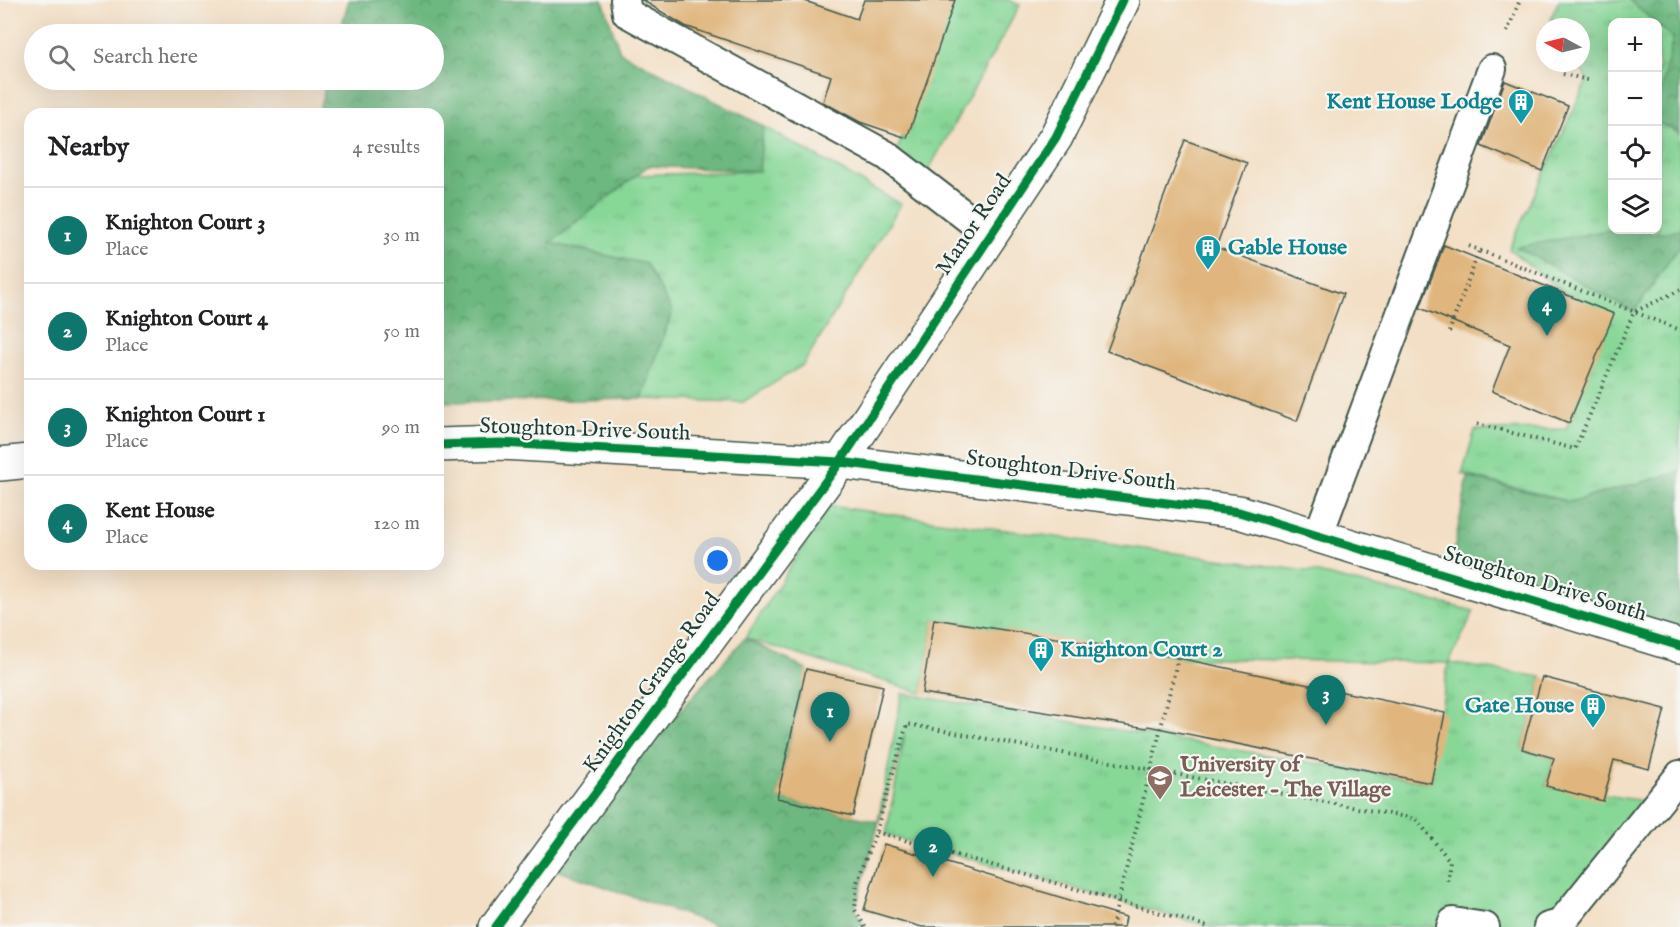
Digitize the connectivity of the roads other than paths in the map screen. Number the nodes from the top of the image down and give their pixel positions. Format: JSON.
{"nodes":[{"id":1,"x":625,"y":0,"type":"edge"},
{"id":2,"x":1118,"y":2,"type":"edge"},
{"id":3,"x":1492,"y":69,"type":"dead end"},
{"id":4,"x":990,"y":235,"type":"junction"},
{"id":5,"x":444,"y":445,"type":"edge"},
{"id":6,"x":24,"y":462,"type":"edge"},
{"id":7,"x":840,"y":462,"type":"junction"},
{"id":8,"x":0,"y":464,"type":"edge"},
{"id":9,"x":1318,"y":536,"type":"junction"},
{"id":10,"x":1680,"y":646,"type":"edge"},
{"id":11,"x":1680,"y":775,"type":"edge"},
{"id":12,"x":1556,"y":926,"type":"edge"},
{"id":13,"x":496,"y":927,"type":"edge"},
{"id":14,"x":1451,"y":927,"type":"edge"},
{"id":15,"x":1485,"y":927,"type":"edge"}],
"edges":[{"from":1,"to":4,"type":"lane"},
{"from":2,"to":4,"type":"street","name":"Manor Road"},
{"from":3,"to":9,"type":"lane"},
{"from":4,"to":7,"type":"street","name":"Manor Road"},
{"from":5,"to":7,"type":"street","name":"Stoughton Drive South"},
{"from":6,"to":8,"type":"street"},
{"from":7,"to":9,"type":"street","name":"Stoughton Drive South"},
{"from":7,"to":13,"type":"street","name":"Knighton Grange Road"},
{"from":9,"to":10,"type":"street","name":"Stoughton Drive South"},
{"from":11,"to":12,"type":"lane"},
{"from":14,"to":15,"type":"lane"}]}
